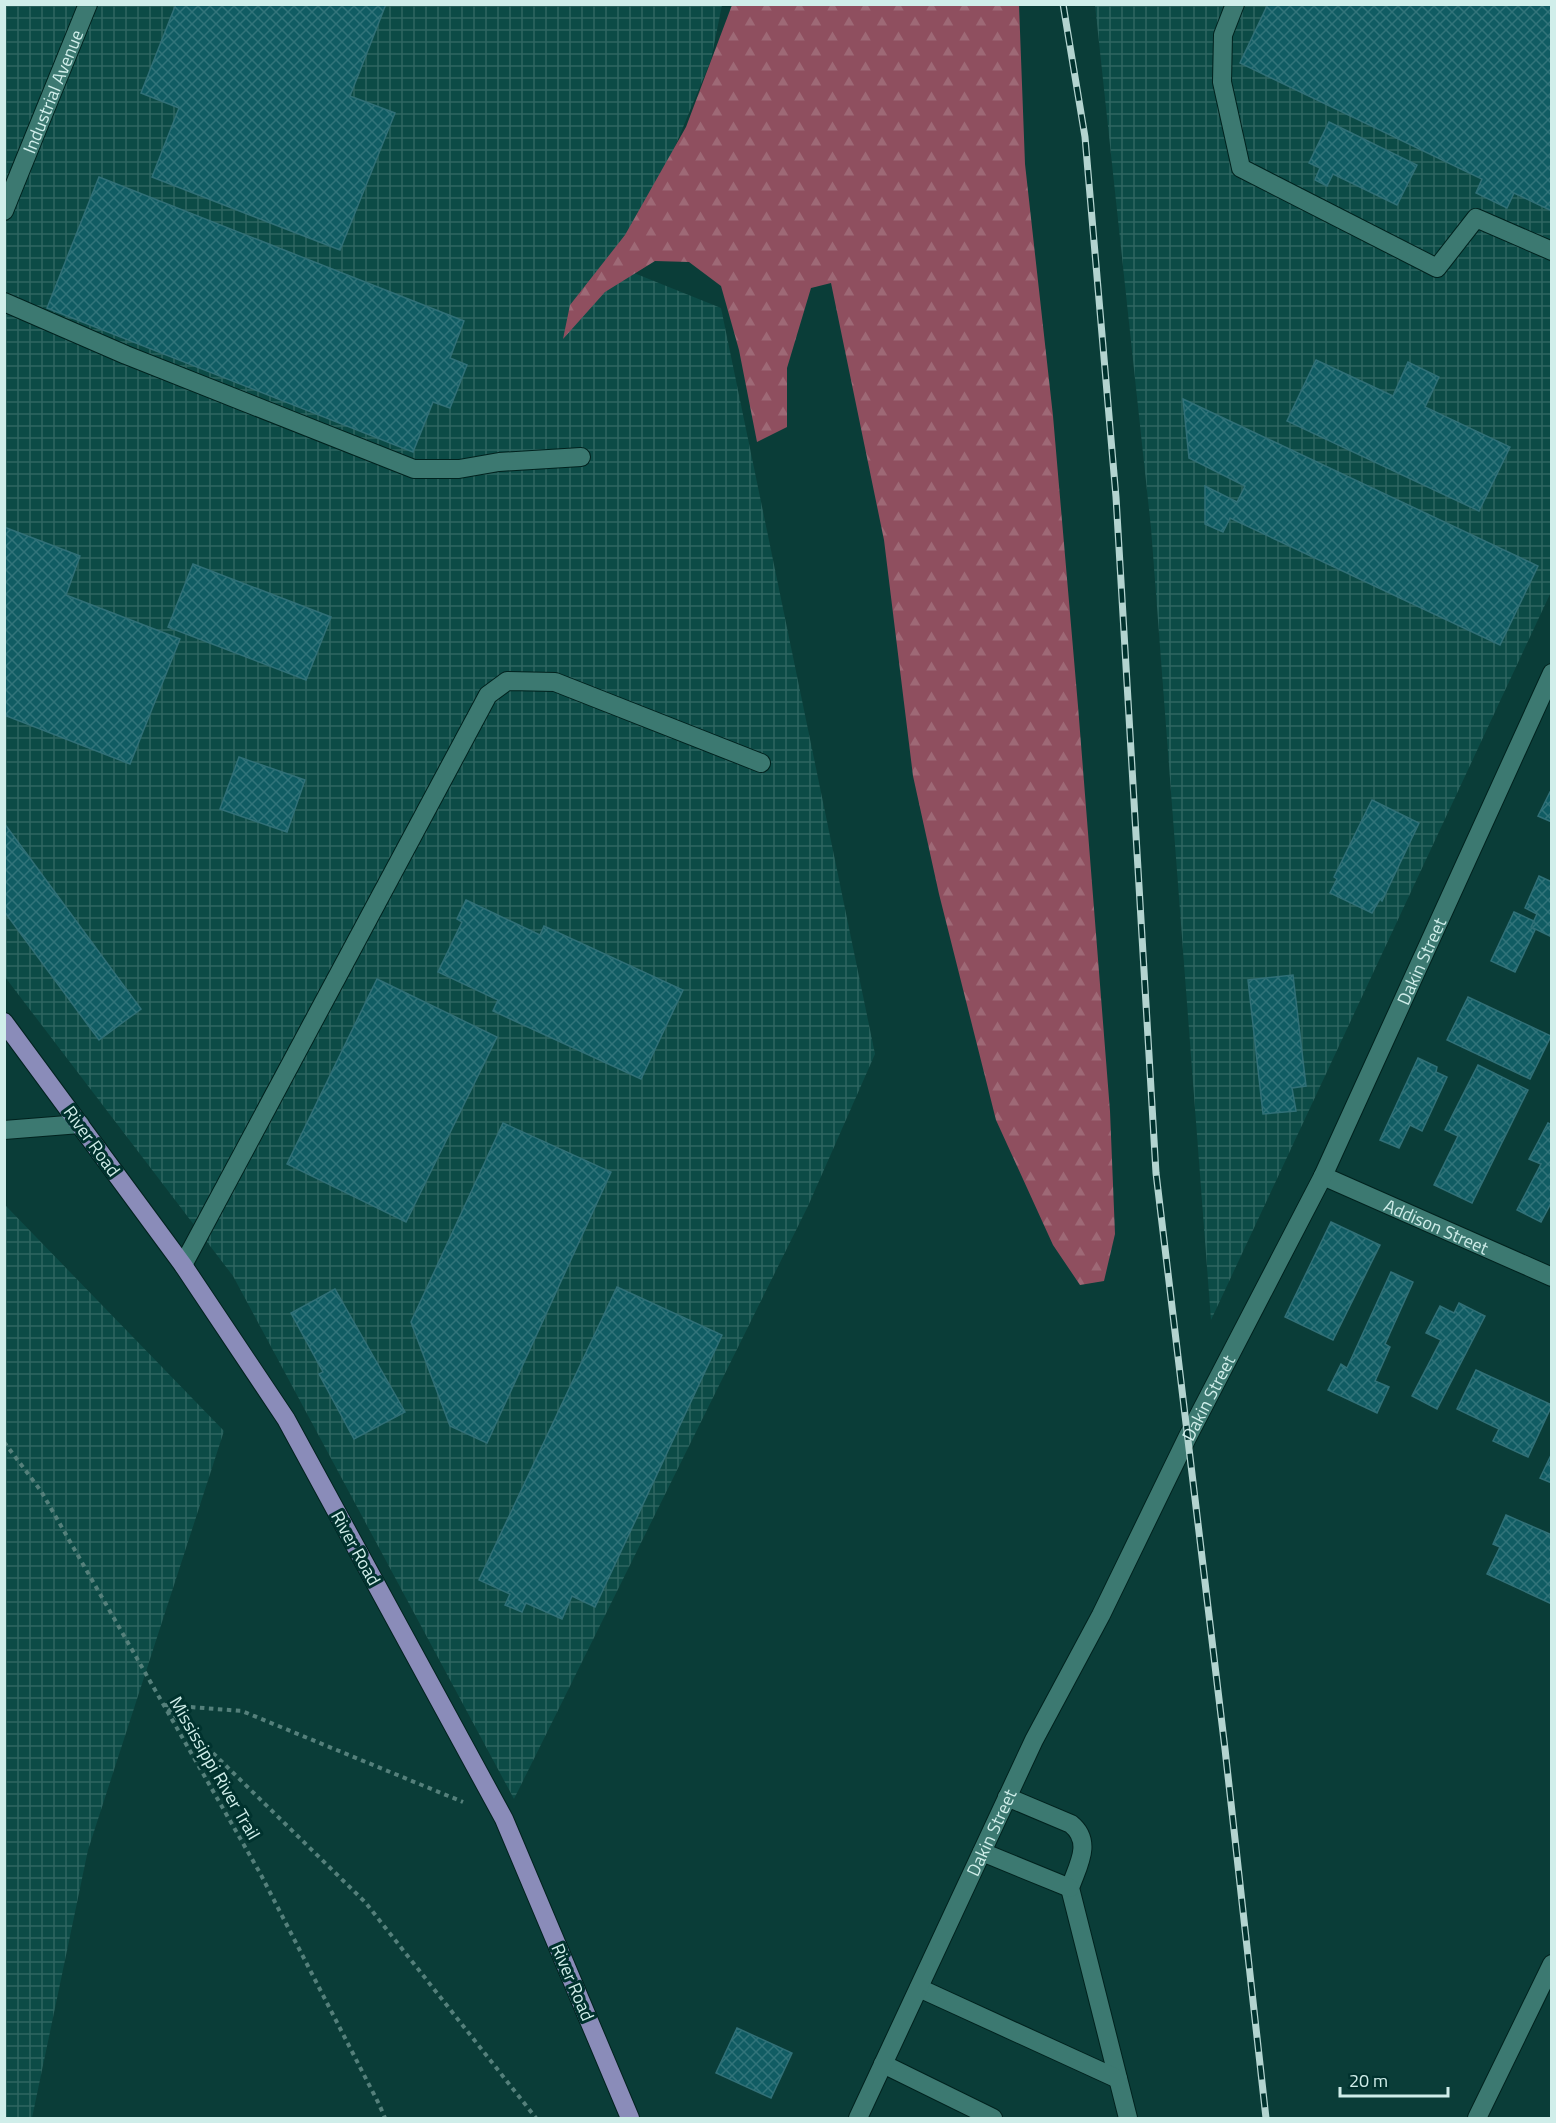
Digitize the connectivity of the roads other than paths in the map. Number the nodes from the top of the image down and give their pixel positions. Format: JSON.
{"nodes":[{"id":1,"x":88,"y":4,"type":"edge"},
{"id":2,"x":1235,"y":4,"type":"edge"},
{"id":3,"x":4,"y":211,"type":"edge"},
{"id":4,"x":1551,"y":250,"type":"edge"},
{"id":5,"x":4,"y":302,"type":"edge"},
{"id":6,"x":581,"y":457,"type":"dead end"},
{"id":7,"x":1551,"y":673,"type":"edge"},
{"id":8,"x":761,"y":763,"type":"dead end"},
{"id":9,"x":4,"y":1022,"type":"edge"},
{"id":10,"x":80,"y":1124,"type":"junction"},
{"id":11,"x":4,"y":1130,"type":"edge"},
{"id":12,"x":1323,"y":1176,"type":"junction"},
{"id":13,"x":183,"y":1265,"type":"junction"},
{"id":14,"x":1551,"y":1277,"type":"edge"},
{"id":15,"x":1007,"y":1797,"type":"junction"},
{"id":16,"x":982,"y":1852,"type":"junction"},
{"id":17,"x":1070,"y":1888,"type":"junction"},
{"id":18,"x":1551,"y":1966,"type":"edge"},
{"id":19,"x":919,"y":1988,"type":"junction"},
{"id":20,"x":883,"y":2064,"type":"junction"},
{"id":21,"x":1118,"y":2079,"type":"junction"},
{"id":22,"x":630,"y":2118,"type":"edge"},
{"id":23,"x":858,"y":2118,"type":"edge"},
{"id":24,"x":993,"y":2118,"type":"edge"},
{"id":25,"x":1128,"y":2118,"type":"edge"},
{"id":26,"x":1477,"y":2118,"type":"edge"}],
"edges":[{"from":1,"to":3,"type":"street","name":"Industrial Avenue"},
{"from":2,"to":4,"type":"street"},
{"from":5,"to":6,"type":"street"},
{"from":7,"to":12,"type":"street","name":"Dakin Street"},
{"from":8,"to":13,"type":"street"},
{"from":9,"to":10,"type":"main road","name":"River Road"},
{"from":10,"to":11,"type":"street"},
{"from":10,"to":13,"type":"main road","name":"River Road"},
{"from":12,"to":14,"type":"street","name":"Addison Street"},
{"from":12,"to":15,"type":"street","name":"Dakin Street"},
{"from":13,"to":22,"type":"main road","name":"River Road"},
{"from":15,"to":16,"type":"street","name":"Dakin Street"},
{"from":15,"to":17,"type":"street"},
{"from":16,"to":17,"type":"street"},
{"from":16,"to":19,"type":"street","name":"Dakin Street"},
{"from":17,"to":21,"type":"street"},
{"from":18,"to":26,"type":"street"},
{"from":19,"to":20,"type":"street","name":"Dakin Street"},
{"from":19,"to":21,"type":"street"},
{"from":20,"to":23,"type":"street","name":"Dakin Street"},
{"from":20,"to":24,"type":"street"},
{"from":21,"to":25,"type":"street"}]}
